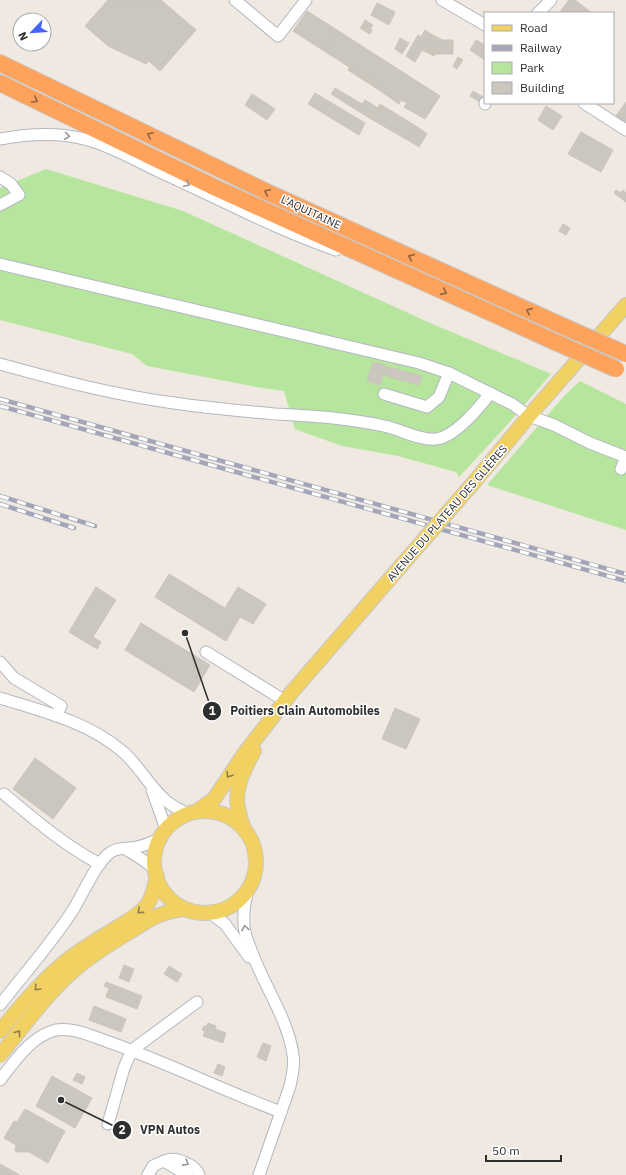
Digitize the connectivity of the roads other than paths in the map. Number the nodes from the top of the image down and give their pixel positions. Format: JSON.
{"nodes":[{"id":1,"x":235,"y":0,"type":"edge"},
{"id":2,"x":306,"y":0,"type":"edge"},
{"id":3,"x":442,"y":0,"type":"edge"},
{"id":4,"x":552,"y":0,"type":"edge"},
{"id":5,"x":539,"y":12,"type":"edge"},
{"id":6,"x":484,"y":24,"type":"edge"},
{"id":7,"x":0,"y":63,"type":"edge"},
{"id":8,"x":0,"y":83,"type":"edge"},
{"id":9,"x":586,"y":104,"type":"edge"},
{"id":10,"x":626,"y":130,"type":"edge"},
{"id":11,"x":0,"y":139,"type":"edge"},
{"id":12,"x":0,"y":177,"type":"edge"},
{"id":13,"x":0,"y":205,"type":"edge"},
{"id":14,"x":0,"y":264,"type":"edge"},
{"id":15,"x":404,"y":274,"type":"junction"},
{"id":16,"x":626,"y":305,"type":"edge"},
{"id":17,"x":626,"y":354,"type":"edge"},
{"id":18,"x":0,"y":364,"type":"edge"},
{"id":19,"x":621,"y":371,"type":"edge"},
{"id":20,"x":449,"y":373,"type":"junction"},
{"id":21,"x":490,"y":393,"type":"junction"},
{"id":22,"x":384,"y":394,"type":"dead end"},
{"id":23,"x":529,"y":416,"type":"junction"},
{"id":24,"x":626,"y":458,"type":"edge"},
{"id":25,"x":621,"y":469,"type":"dead end"},
{"id":26,"x":206,"y":652,"type":"dead end"},
{"id":27,"x":0,"y":662,"type":"edge"},
{"id":28,"x":0,"y":698,"type":"edge"},
{"id":29,"x":285,"y":701,"type":"junction"},
{"id":30,"x":56,"y":716,"type":"junction"},
{"id":31,"x":269,"y":722,"type":"junction"},
{"id":32,"x":148,"y":780,"type":"junction"},
{"id":33,"x":4,"y":794,"type":"dead end"},
{"id":34,"x":192,"y":812,"type":"junction"},
{"id":35,"x":244,"y":829,"type":"junction"},
{"id":36,"x":163,"y":834,"type":"junction"},
{"id":37,"x":125,"y":849,"type":"junction"},
{"id":38,"x":100,"y":864,"type":"junction"},
{"id":39,"x":156,"y":873,"type":"junction"},
{"id":40,"x":248,"y":890,"type":"junction"},
{"id":41,"x":186,"y":909,"type":"junction"},
{"id":42,"x":209,"y":912,"type":"junction"},
{"id":43,"x":256,"y":966,"type":"junction"},
{"id":44,"x":4,"y":993,"type":"edge"},
{"id":45,"x":197,"y":1002,"type":"dead end"},
{"id":46,"x":0,"y":1005,"type":"edge"},
{"id":47,"x":0,"y":1031,"type":"edge"},
{"id":48,"x":132,"y":1050,"type":"junction"},
{"id":49,"x":0,"y":1056,"type":"edge"},
{"id":50,"x":0,"y":1080,"type":"edge"},
{"id":51,"x":281,"y":1112,"type":"junction"},
{"id":52,"x":108,"y":1124,"type":"dead end"},
{"id":53,"x":164,"y":1161,"type":"junction"},
{"id":54,"x":148,"y":1175,"type":"edge"},
{"id":55,"x":187,"y":1175,"type":"edge"},
{"id":56,"x":199,"y":1175,"type":"edge"},
{"id":57,"x":259,"y":1175,"type":"edge"}],
"edges":[{"from":1,"to":2,"type":"street"},
{"from":3,"to":6,"type":"street"},
{"from":4,"to":5,"type":"street"},
{"from":17,"to":7,"type":"highway","name":"L'AQUITAINE","one_way":true,"bridge":true},
{"from":8,"to":15,"type":"highway","name":"L'AQUITAINE","one_way":true},
{"from":9,"to":10,"type":"street"},
{"from":11,"to":15,"type":"street","one_way":true},
{"from":12,"to":13,"type":"street"},
{"from":14,"to":20,"type":"street"},
{"from":15,"to":19,"type":"highway","name":"L'AQUITAINE","one_way":true,"bridge":true},
{"from":16,"to":23,"type":"main road","name":"AVENUE DU PLATEAU DES GLIÈRES"},
{"from":18,"to":21,"type":"street"},
{"from":20,"to":21,"type":"street"},
{"from":20,"to":22,"type":"street"},
{"from":21,"to":23,"type":"street"},
{"from":23,"to":24,"type":"street"},
{"from":23,"to":29,"type":"main road","name":"AVENUE DU PLATEAU DES GLIÈRES","bridge":true},
{"from":24,"to":25,"type":"street"},
{"from":26,"to":29,"type":"street"},
{"from":27,"to":30,"type":"street"},
{"from":28,"to":30,"type":"street"},
{"from":29,"to":31,"type":"main road","name":"AVENUE DU PLATEAU DES GLIÈRES"},
{"from":30,"to":32,"type":"street"},
{"from":31,"to":34,"type":"main road","name":"AVENUE DU PLATEAU DES GLIÈRES","one_way":true},
{"from":31,"to":35,"type":"main road","name":"AVENUE DU PLATEAU DES GLIÈRES"},
{"from":32,"to":34,"type":"street"},
{"from":32,"to":36,"type":"street"},
{"from":33,"to":38,"type":"street"},
{"from":34,"to":35,"type":"main road"},
{"from":34,"to":36,"type":"main road"},
{"from":35,"to":40,"type":"main road"},
{"from":36,"to":37,"type":"street"},
{"from":36,"to":39,"type":"main road"},
{"from":37,"to":38,"type":"street"},
{"from":37,"to":39,"type":"street"},
{"from":38,"to":44,"type":"street"},
{"from":39,"to":41,"type":"main road"},
{"from":39,"to":47,"type":"main road","one_way":true},
{"from":40,"to":42,"type":"main road"},
{"from":43,"to":40,"type":"street","one_way":true},
{"from":41,"to":42,"type":"main road"},
{"from":49,"to":41,"type":"main road","one_way":true},
{"from":42,"to":43,"type":"street"},
{"from":43,"to":51,"type":"street"},
{"from":44,"to":46,"type":"street"},
{"from":45,"to":48,"type":"street"},
{"from":48,"to":50,"type":"street"},
{"from":48,"to":51,"type":"street"},
{"from":48,"to":52,"type":"street"},
{"from":51,"to":57,"type":"street"},
{"from":53,"to":54,"type":"street"},
{"from":53,"to":55,"type":"street"},
{"from":53,"to":56,"type":"street","one_way":true}]}
